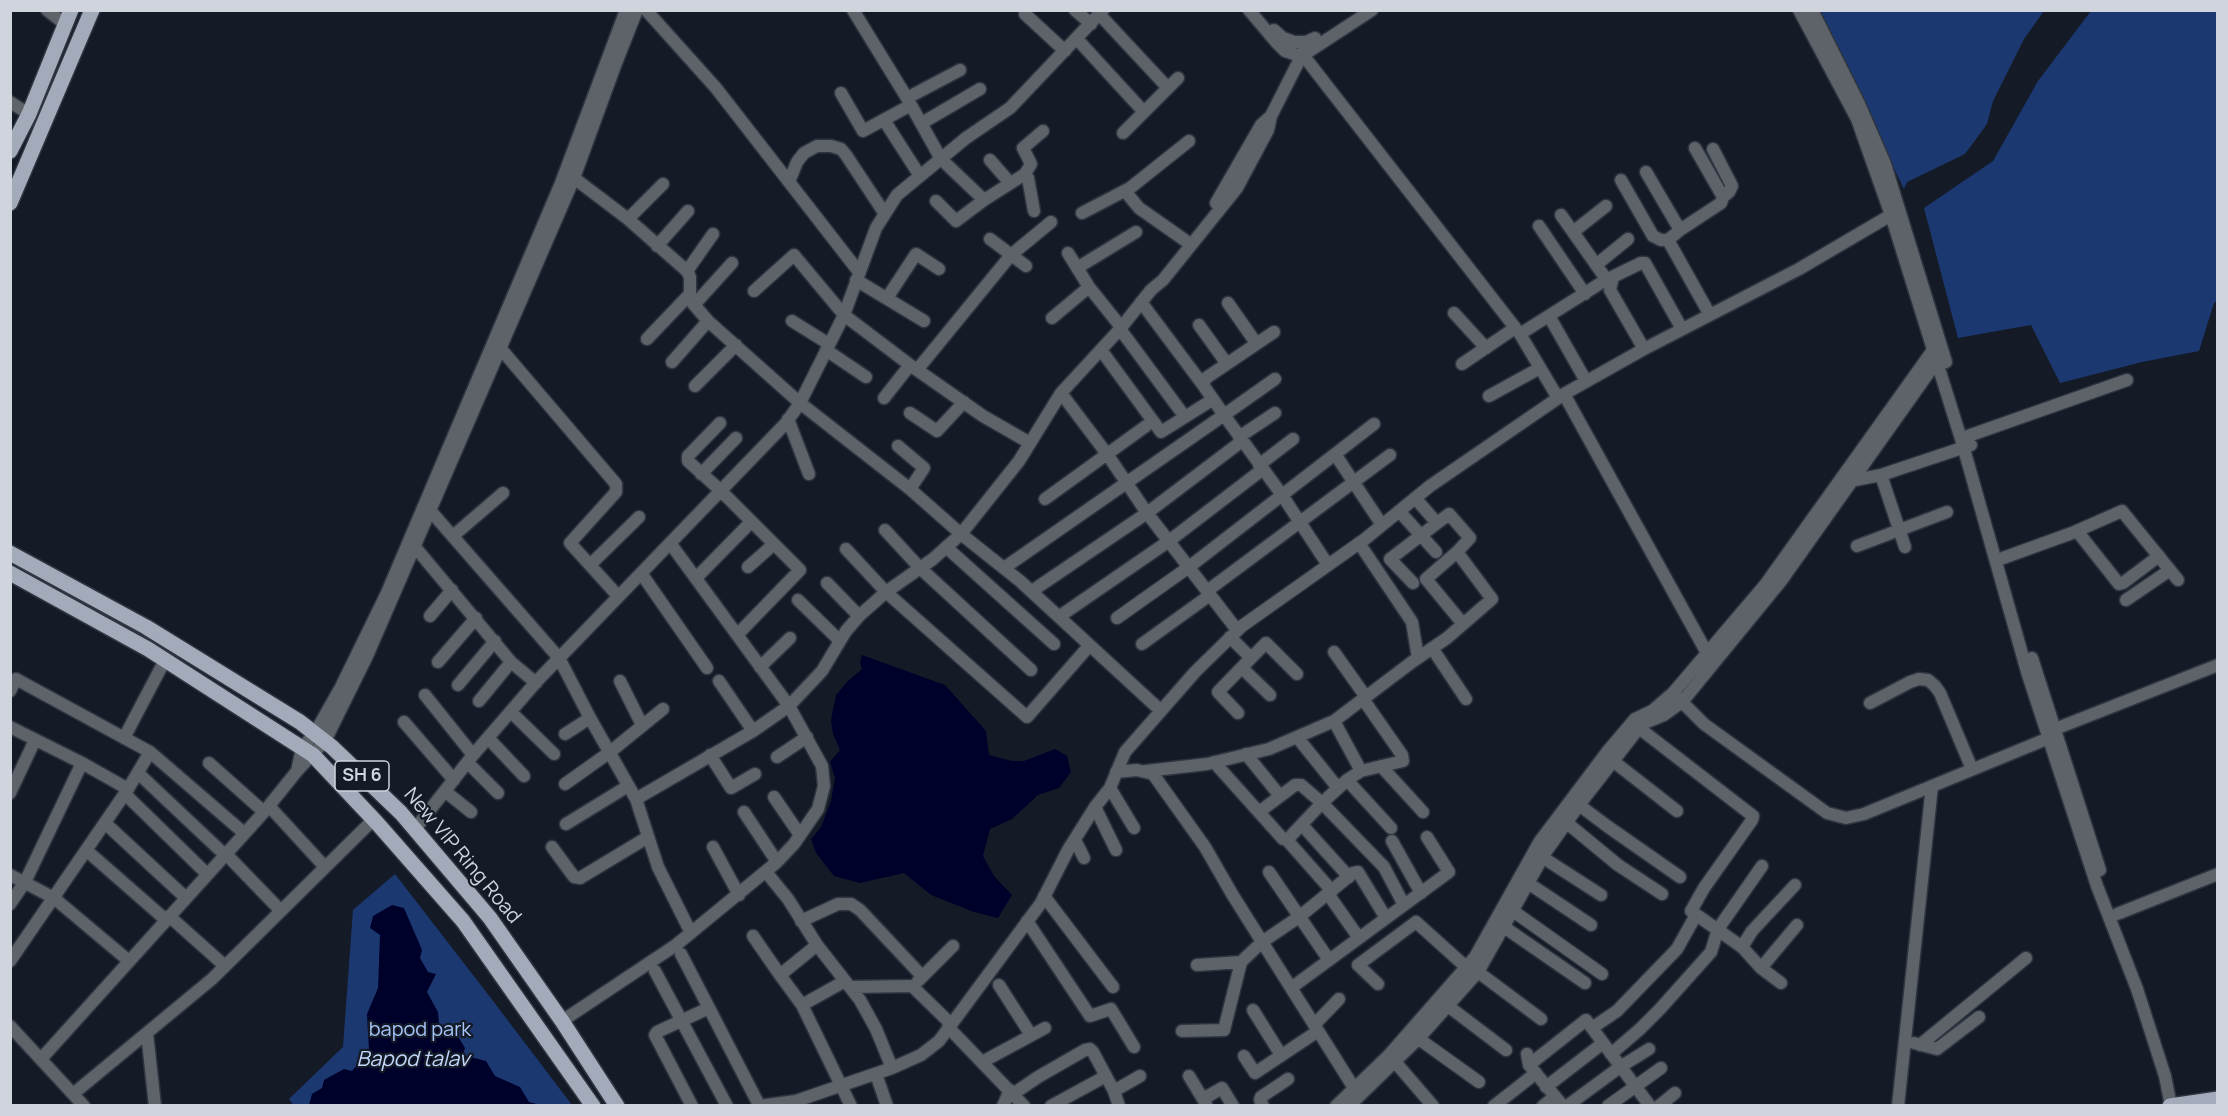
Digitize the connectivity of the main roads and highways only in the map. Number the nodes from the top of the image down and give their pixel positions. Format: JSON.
{"nodes":[{"id":1,"x":92,"y":10,"type":"edge"},
{"id":2,"x":68,"y":17,"type":"edge"},
{"id":3,"x":10,"y":153,"type":"edge"},
{"id":4,"x":27,"y":163,"type":"junction"},
{"id":5,"x":10,"y":203,"type":"edge"},
{"id":6,"x":10,"y":553,"type":"edge"},
{"id":7,"x":10,"y":573,"type":"edge"},
{"id":8,"x":2217,"y":1099,"type":"edge"},
{"id":9,"x":2174,"y":1105,"type":"edge"},
{"id":10,"x":593,"y":1106,"type":"edge"},
{"id":11,"x":617,"y":1106,"type":"edge"}],
"edges":[{"from":1,"to":4,"type":"main road"},
{"from":2,"to":3,"type":"main road"},
{"from":3,"to":4,"type":"main road"},
{"from":4,"to":5,"type":"main road"},
{"from":6,"to":11,"type":"main road","name":"New VIP Ring Road","number":"SH 6"},
{"from":7,"to":10,"type":"main road","name":"New VIP Ring Road"},
{"from":8,"to":9,"type":"main road"}]}
